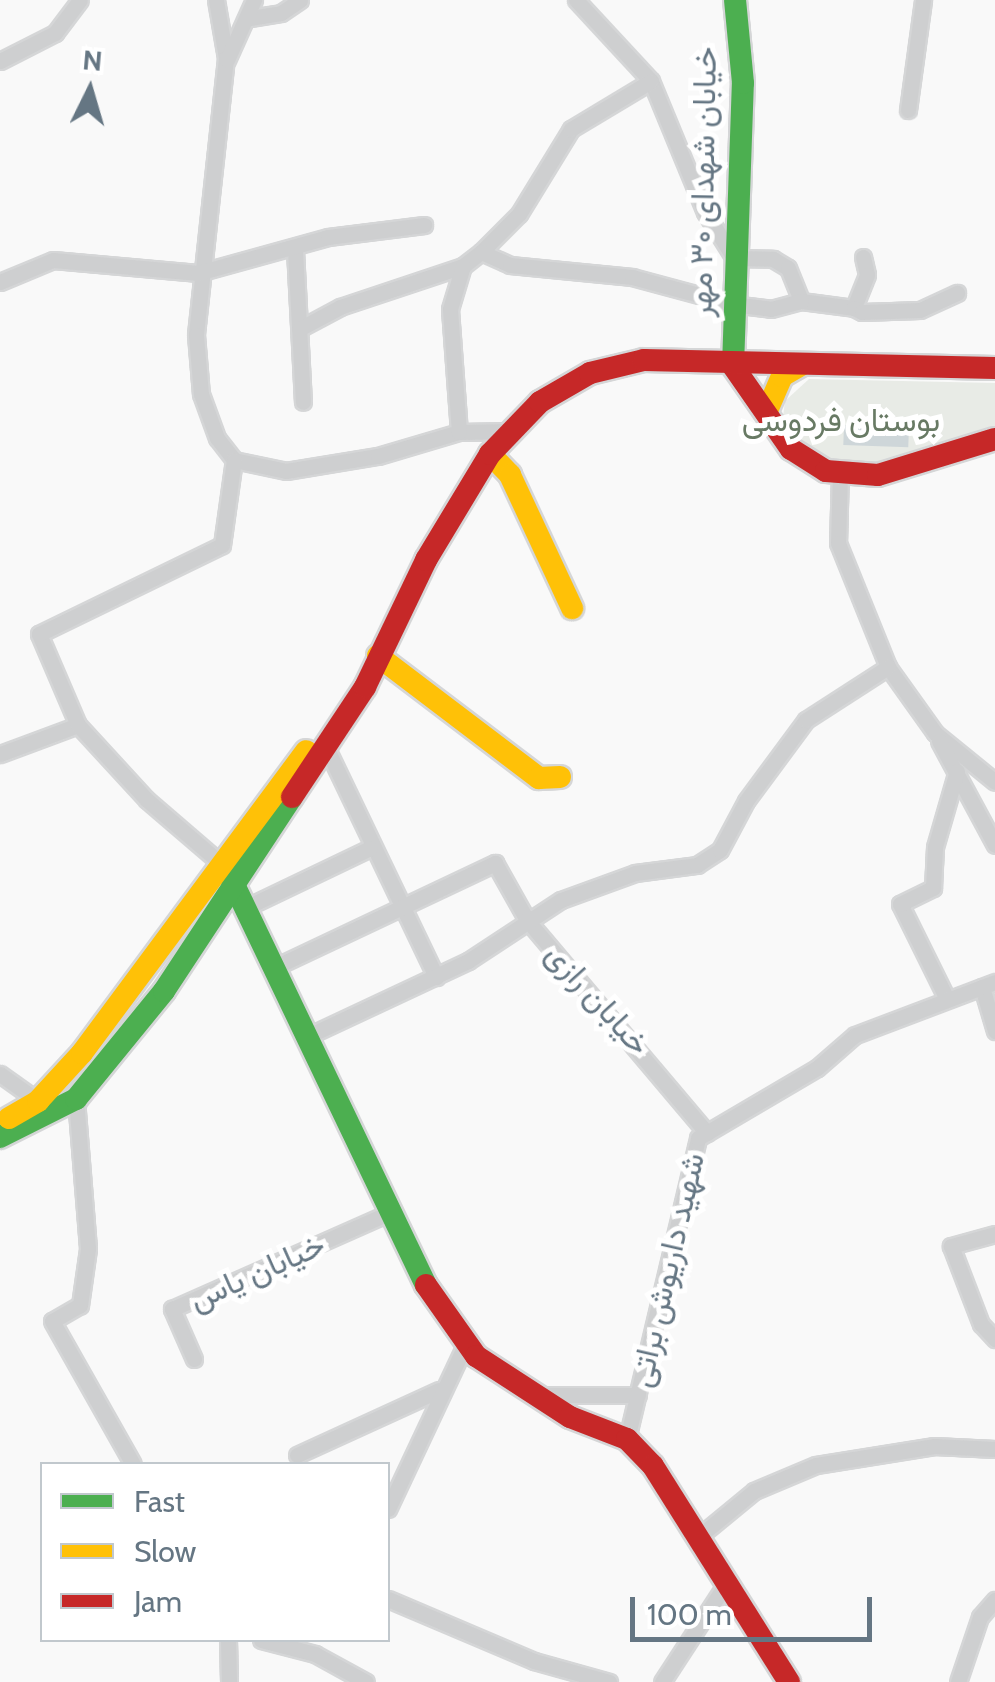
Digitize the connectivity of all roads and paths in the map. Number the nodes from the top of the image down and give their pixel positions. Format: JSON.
{"nodes":[{"id":1,"x":216,"y":0,"type":"edge"},
{"id":2,"x":254,"y":0,"type":"edge"},
{"id":3,"x":300,"y":0,"type":"edge"},
{"id":4,"x":576,"y":0,"type":"edge"},
{"id":5,"x":735,"y":0,"type":"edge"},
{"id":6,"x":923,"y":0,"type":"edge"},
{"id":7,"x":77,"y":1,"type":"edge"},
{"id":8,"x":250,"y":18,"type":"junction"},
{"id":9,"x":0,"y":62,"type":"edge"},
{"id":10,"x":225,"y":63,"type":"junction"},
{"id":11,"x":651,"y":81,"type":"junction"},
{"id":12,"x":908,"y":110,"type":"dead end"},
{"id":13,"x":424,"y":225,"type":"dead end"},
{"id":14,"x":294,"y":250,"type":"junction"},
{"id":15,"x":481,"y":252,"type":"junction"},
{"id":16,"x":863,"y":256,"type":"dead end"},
{"id":17,"x":734,"y":258,"type":"junction"},
{"id":18,"x":462,"y":266,"type":"junction"},
{"id":19,"x":198,"y":272,"type":"junction"},
{"id":20,"x":0,"y":282,"type":"edge"},
{"id":21,"x":957,"y":293,"type":"dead end"},
{"id":22,"x":801,"y":300,"type":"junction"},
{"id":23,"x":732,"y":304,"type":"junction"},
{"id":24,"x":854,"y":308,"type":"junction"},
{"id":25,"x":299,"y":329,"type":"junction"},
{"id":26,"x":801,"y":365,"type":"junction"},
{"id":27,"x":733,"y":366,"type":"junction"},
{"id":28,"x":995,"y":368,"type":"edge"},
{"id":29,"x":303,"y":402,"type":"dead end"},
{"id":30,"x":766,"y":413,"type":"junction"},
{"id":31,"x":459,"y":432,"type":"junction"},
{"id":32,"x":512,"y":432,"type":"junction"},
{"id":33,"x":995,"y":438,"type":"edge"},
{"id":34,"x":490,"y":454,"type":"junction"},
{"id":35,"x":234,"y":460,"type":"junction"},
{"id":36,"x":840,"y":472,"type":"junction"},
{"id":37,"x":572,"y":608,"type":"dead end"},
{"id":38,"x":378,"y":656,"type":"junction"},
{"id":39,"x":888,"y":667,"type":"junction"},
{"id":40,"x":78,"y":726,"type":"junction"},
{"id":41,"x":935,"y":733,"type":"junction"},
{"id":42,"x":327,"y":750,"type":"junction"},
{"id":43,"x":0,"y":754,"type":"edge"},
{"id":44,"x":957,"y":771,"type":"junction"},
{"id":45,"x":560,"y":777,"type":"dead end"},
{"id":46,"x":995,"y":782,"type":"edge"},
{"id":47,"x":995,"y":844,"type":"edge"},
{"id":48,"x":370,"y":848,"type":"junction"},
{"id":49,"x":230,"y":876,"type":"junction"},
{"id":50,"x":247,"y":907,"type":"junction"},
{"id":51,"x":401,"y":912,"type":"junction"},
{"id":52,"x":528,"y":920,"type":"junction"},
{"id":53,"x":273,"y":968,"type":"junction"},
{"id":54,"x":436,"y":977,"type":"junction"},
{"id":55,"x":989,"y":984,"type":"edge"},
{"id":56,"x":947,"y":999,"type":"junction"},
{"id":57,"x":995,"y":1031,"type":"edge"},
{"id":58,"x":308,"y":1036,"type":"junction"},
{"id":59,"x":82,"y":1053,"type":"junction"},
{"id":60,"x":105,"y":1070,"type":"junction"},
{"id":61,"x":0,"y":1074,"type":"edge"},
{"id":62,"x":76,"y":1099,"type":"junction"},
{"id":63,"x":38,"y":1101,"type":"junction"},
{"id":64,"x":0,"y":1121,"type":"edge"},
{"id":65,"x":707,"y":1133,"type":"junction"},
{"id":66,"x":0,"y":1137,"type":"edge"},
{"id":67,"x":391,"y":1212,"type":"junction"},
{"id":68,"x":995,"y":1234,"type":"edge"},
{"id":69,"x":995,"y":1339,"type":"edge"},
{"id":70,"x":466,"y":1343,"type":"junction"},
{"id":71,"x":194,"y":1359,"type":"dead end"},
{"id":72,"x":439,"y":1390,"type":"junction"},
{"id":73,"x":528,"y":1392,"type":"junction"},
{"id":74,"x":638,"y":1395,"type":"junction"},
{"id":75,"x":627,"y":1439,"type":"junction"},
{"id":76,"x":995,"y":1449,"type":"edge"},
{"id":77,"x":297,"y":1455,"type":"dead end"},
{"id":78,"x":133,"y":1462,"type":"edge"},
{"id":79,"x":390,"y":1504,"type":"edge"},
{"id":80,"x":697,"y":1538,"type":"junction"},
{"id":81,"x":726,"y":1584,"type":"junction"},
{"id":82,"x":995,"y":1600,"type":"edge"},
{"id":83,"x":390,"y":1601,"type":"edge"},
{"id":84,"x":228,"y":1642,"type":"edge"},
{"id":85,"x":269,"y":1642,"type":"edge"},
{"id":86,"x":229,"y":1682,"type":"edge"},
{"id":87,"x":366,"y":1682,"type":"edge"},
{"id":88,"x":610,"y":1682,"type":"edge"},
{"id":89,"x":662,"y":1682,"type":"edge"},
{"id":90,"x":788,"y":1682,"type":"edge"},
{"id":91,"x":958,"y":1682,"type":"edge"}],
"edges":[{"from":1,"to":10,"type":"street"},
{"from":2,"to":8,"type":"street"},
{"from":3,"to":8,"type":"street"},
{"from":4,"to":11,"type":"street"},
{"from":5,"to":17,"type":"main road","name":"خیابان شهدای ۳۰ مهر"},
{"from":6,"to":12,"type":"street"},
{"from":7,"to":9,"type":"street"},
{"from":8,"to":10,"type":"street"},
{"from":10,"to":19,"type":"street"},
{"from":11,"to":15,"type":"street"},
{"from":11,"to":17,"type":"street"},
{"from":13,"to":14,"type":"street"},
{"from":14,"to":19,"type":"street"},
{"from":14,"to":25,"type":"street"},
{"from":15,"to":18,"type":"street"},
{"from":15,"to":23,"type":"street"},
{"from":16,"to":24,"type":"street"},
{"from":17,"to":22,"type":"street"},
{"from":17,"to":23,"type":"main road","name":"خیابان شهدای ۳۰ مهر"},
{"from":18,"to":25,"type":"street"},
{"from":18,"to":31,"type":"street"},
{"from":19,"to":20,"type":"street"},
{"from":19,"to":35,"type":"street"},
{"from":21,"to":24,"type":"street"},
{"from":22,"to":23,"type":"street"},
{"from":22,"to":24,"type":"street"},
{"from":23,"to":27,"type":"main road","name":"خیابان شهدای ۳۰ مهر"},
{"from":25,"to":29,"type":"street"},
{"from":26,"to":27,"type":"main road"},
{"from":26,"to":28,"type":"main road"},
{"from":26,"to":30,"type":"main road"},
{"from":27,"to":30,"type":"main road"},
{"from":27,"to":32,"type":"main road"},
{"from":30,"to":36,"type":"main road"},
{"from":31,"to":32,"type":"street"},
{"from":31,"to":35,"type":"street"},
{"from":32,"to":34,"type":"main road"},
{"from":33,"to":36,"type":"main road"},
{"from":34,"to":37,"type":"main road"},
{"from":34,"to":38,"type":"main road"},
{"from":35,"to":40,"type":"street"},
{"from":36,"to":39,"type":"street"},
{"from":38,"to":42,"type":"main road"},
{"from":38,"to":45,"type":"main road"},
{"from":38,"to":49,"type":"main road"},
{"from":39,"to":41,"type":"street"},
{"from":39,"to":52,"type":"street"},
{"from":40,"to":43,"type":"street"},
{"from":40,"to":49,"type":"street"},
{"from":41,"to":44,"type":"street"},
{"from":41,"to":46,"type":"street"},
{"from":42,"to":48,"type":"street"},
{"from":42,"to":49,"type":"main road"},
{"from":44,"to":47,"type":"street"},
{"from":44,"to":56,"type":"street"},
{"from":48,"to":50,"type":"street"},
{"from":48,"to":51,"type":"street"},
{"from":49,"to":50,"type":"main road"},
{"from":49,"to":59,"type":"main road"},
{"from":49,"to":60,"type":"main road"},
{"from":50,"to":53,"type":"main road"},
{"from":51,"to":52,"type":"street","name":"خیابان رازی"},
{"from":51,"to":53,"type":"street"},
{"from":51,"to":54,"type":"street"},
{"from":52,"to":54,"type":"street"},
{"from":52,"to":65,"type":"street","name":"خیابان رازی"},
{"from":53,"to":58,"type":"main road"},
{"from":54,"to":58,"type":"street"},
{"from":55,"to":56,"type":"street","name":"شهید داریوش براتی"},
{"from":55,"to":57,"type":"street"},
{"from":56,"to":65,"type":"street","name":"شهید داریوش براتی"},
{"from":58,"to":67,"type":"main road"},
{"from":59,"to":60,"type":"main road"},
{"from":59,"to":63,"type":"main road"},
{"from":60,"to":62,"type":"main road"},
{"from":61,"to":63,"type":"street"},
{"from":62,"to":66,"type":"main road"},
{"from":62,"to":78,"type":"street"},
{"from":63,"to":64,"type":"main road"},
{"from":65,"to":74,"type":"street","name":"شهید داریوش براتی"},
{"from":67,"to":70,"type":"main road"},
{"from":67,"to":71,"type":"street","name":"خیابان یاس"},
{"from":68,"to":69,"type":"street"},
{"from":70,"to":72,"type":"street"},
{"from":70,"to":73,"type":"main road"},
{"from":72,"to":77,"type":"street"},
{"from":72,"to":79,"type":"street"},
{"from":73,"to":74,"type":"street"},
{"from":73,"to":75,"type":"main road"},
{"from":74,"to":75,"type":"street","name":"شهید داریوش براتی"},
{"from":75,"to":80,"type":"main road"},
{"from":76,"to":80,"type":"street"},
{"from":80,"to":81,"type":"main road"},
{"from":81,"to":89,"type":"street"},
{"from":81,"to":90,"type":"main road"},
{"from":82,"to":91,"type":"street"},
{"from":83,"to":88,"type":"street"},
{"from":84,"to":86,"type":"street"},
{"from":85,"to":87,"type":"street"}]}
